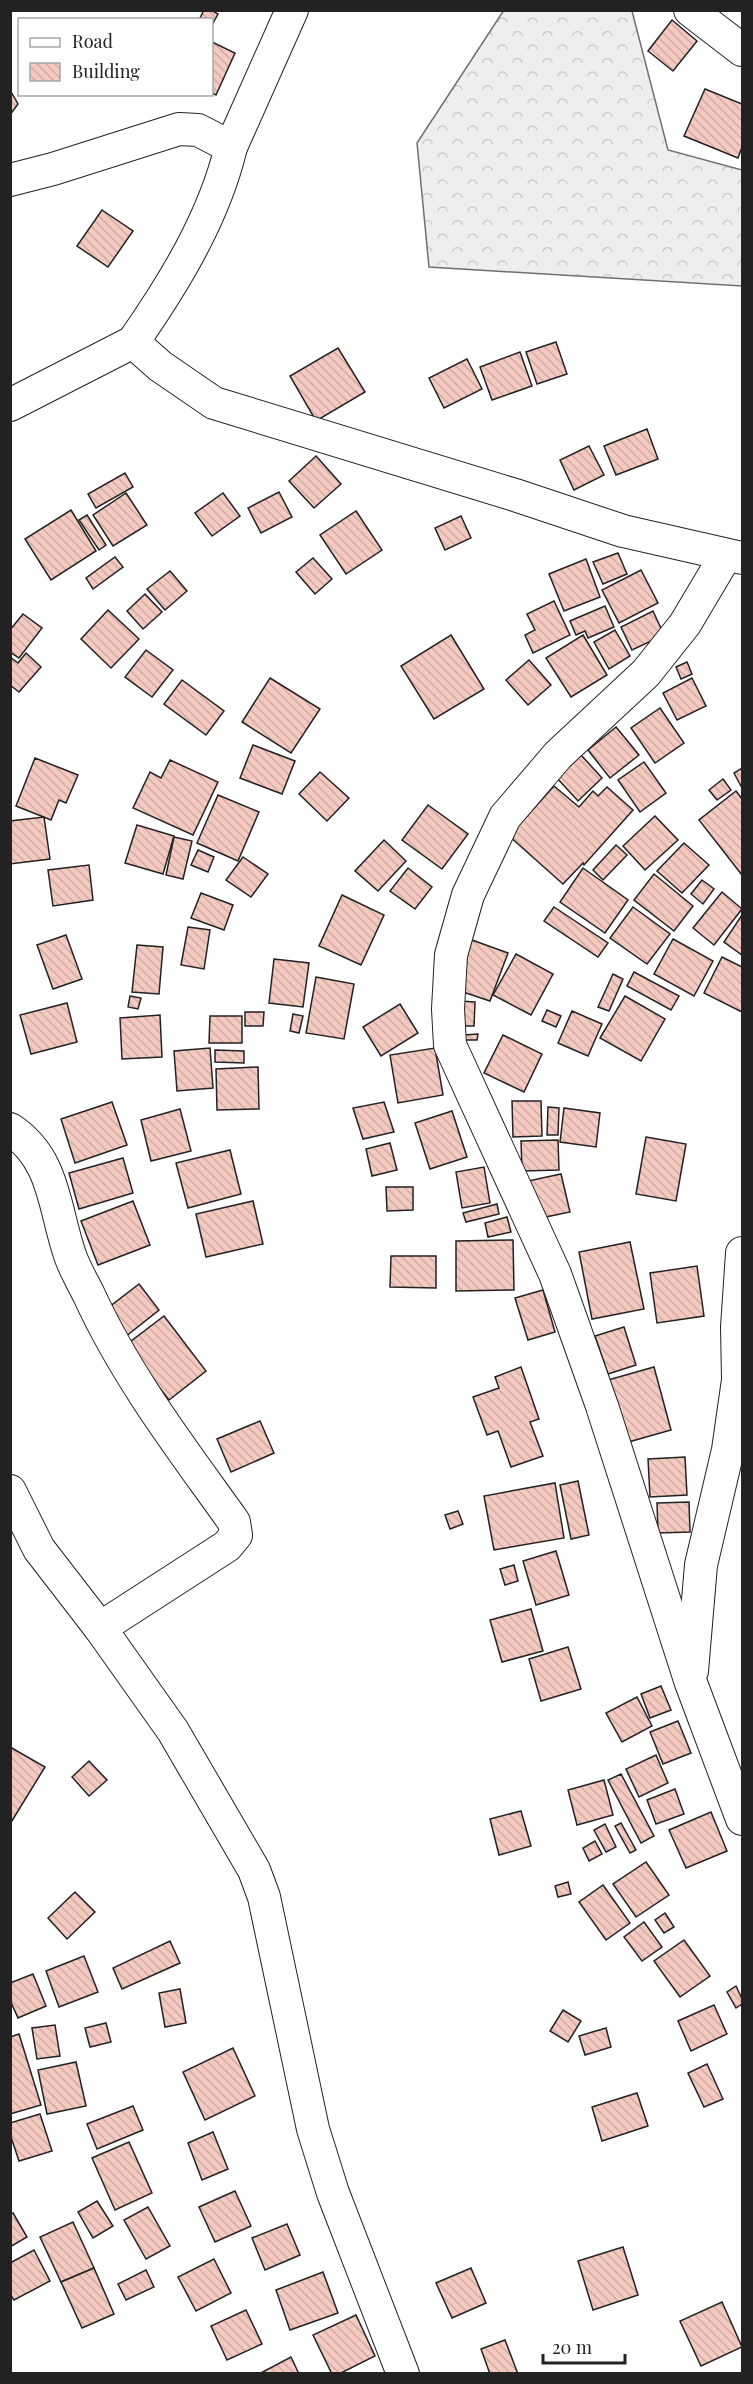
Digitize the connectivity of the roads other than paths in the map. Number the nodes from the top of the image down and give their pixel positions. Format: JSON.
{"nodes":[{"id":1,"x":292,"y":10,"type":"edge"},
{"id":2,"x":690,"y":10,"type":"edge"},
{"id":3,"x":742,"y":50,"type":"edge"},
{"id":4,"x":231,"y":147,"type":"junction"},
{"id":5,"x":10,"y":180,"type":"edge"},
{"id":6,"x":133,"y":342,"type":"junction"},
{"id":7,"x":10,"y":405,"type":"edge"},
{"id":8,"x":734,"y":556,"type":"edge"},
{"id":9,"x":10,"y":1129,"type":"edge"},
{"id":10,"x":742,"y":1255,"type":"edge"},
{"id":11,"x":10,"y":1491,"type":"edge"},
{"id":12,"x":100,"y":1628,"type":"junction"},
{"id":13,"x":691,"y":1683,"type":"junction"},
{"id":14,"x":742,"y":1819,"type":"edge"},
{"id":15,"x":403,"y":2373,"type":"edge"}],
"edges":[{"from":1,"to":4,"type":"street"},
{"from":2,"to":3,"type":"street"},
{"from":4,"to":5,"type":"street"},
{"from":4,"to":6,"type":"street"},
{"from":6,"to":7,"type":"street"},
{"from":6,"to":8,"type":"street"},
{"from":8,"to":13,"type":"street"},
{"from":9,"to":12,"type":"street"},
{"from":10,"to":13,"type":"street"},
{"from":11,"to":12,"type":"street"},
{"from":12,"to":15,"type":"street"},
{"from":13,"to":14,"type":"street"}]}
